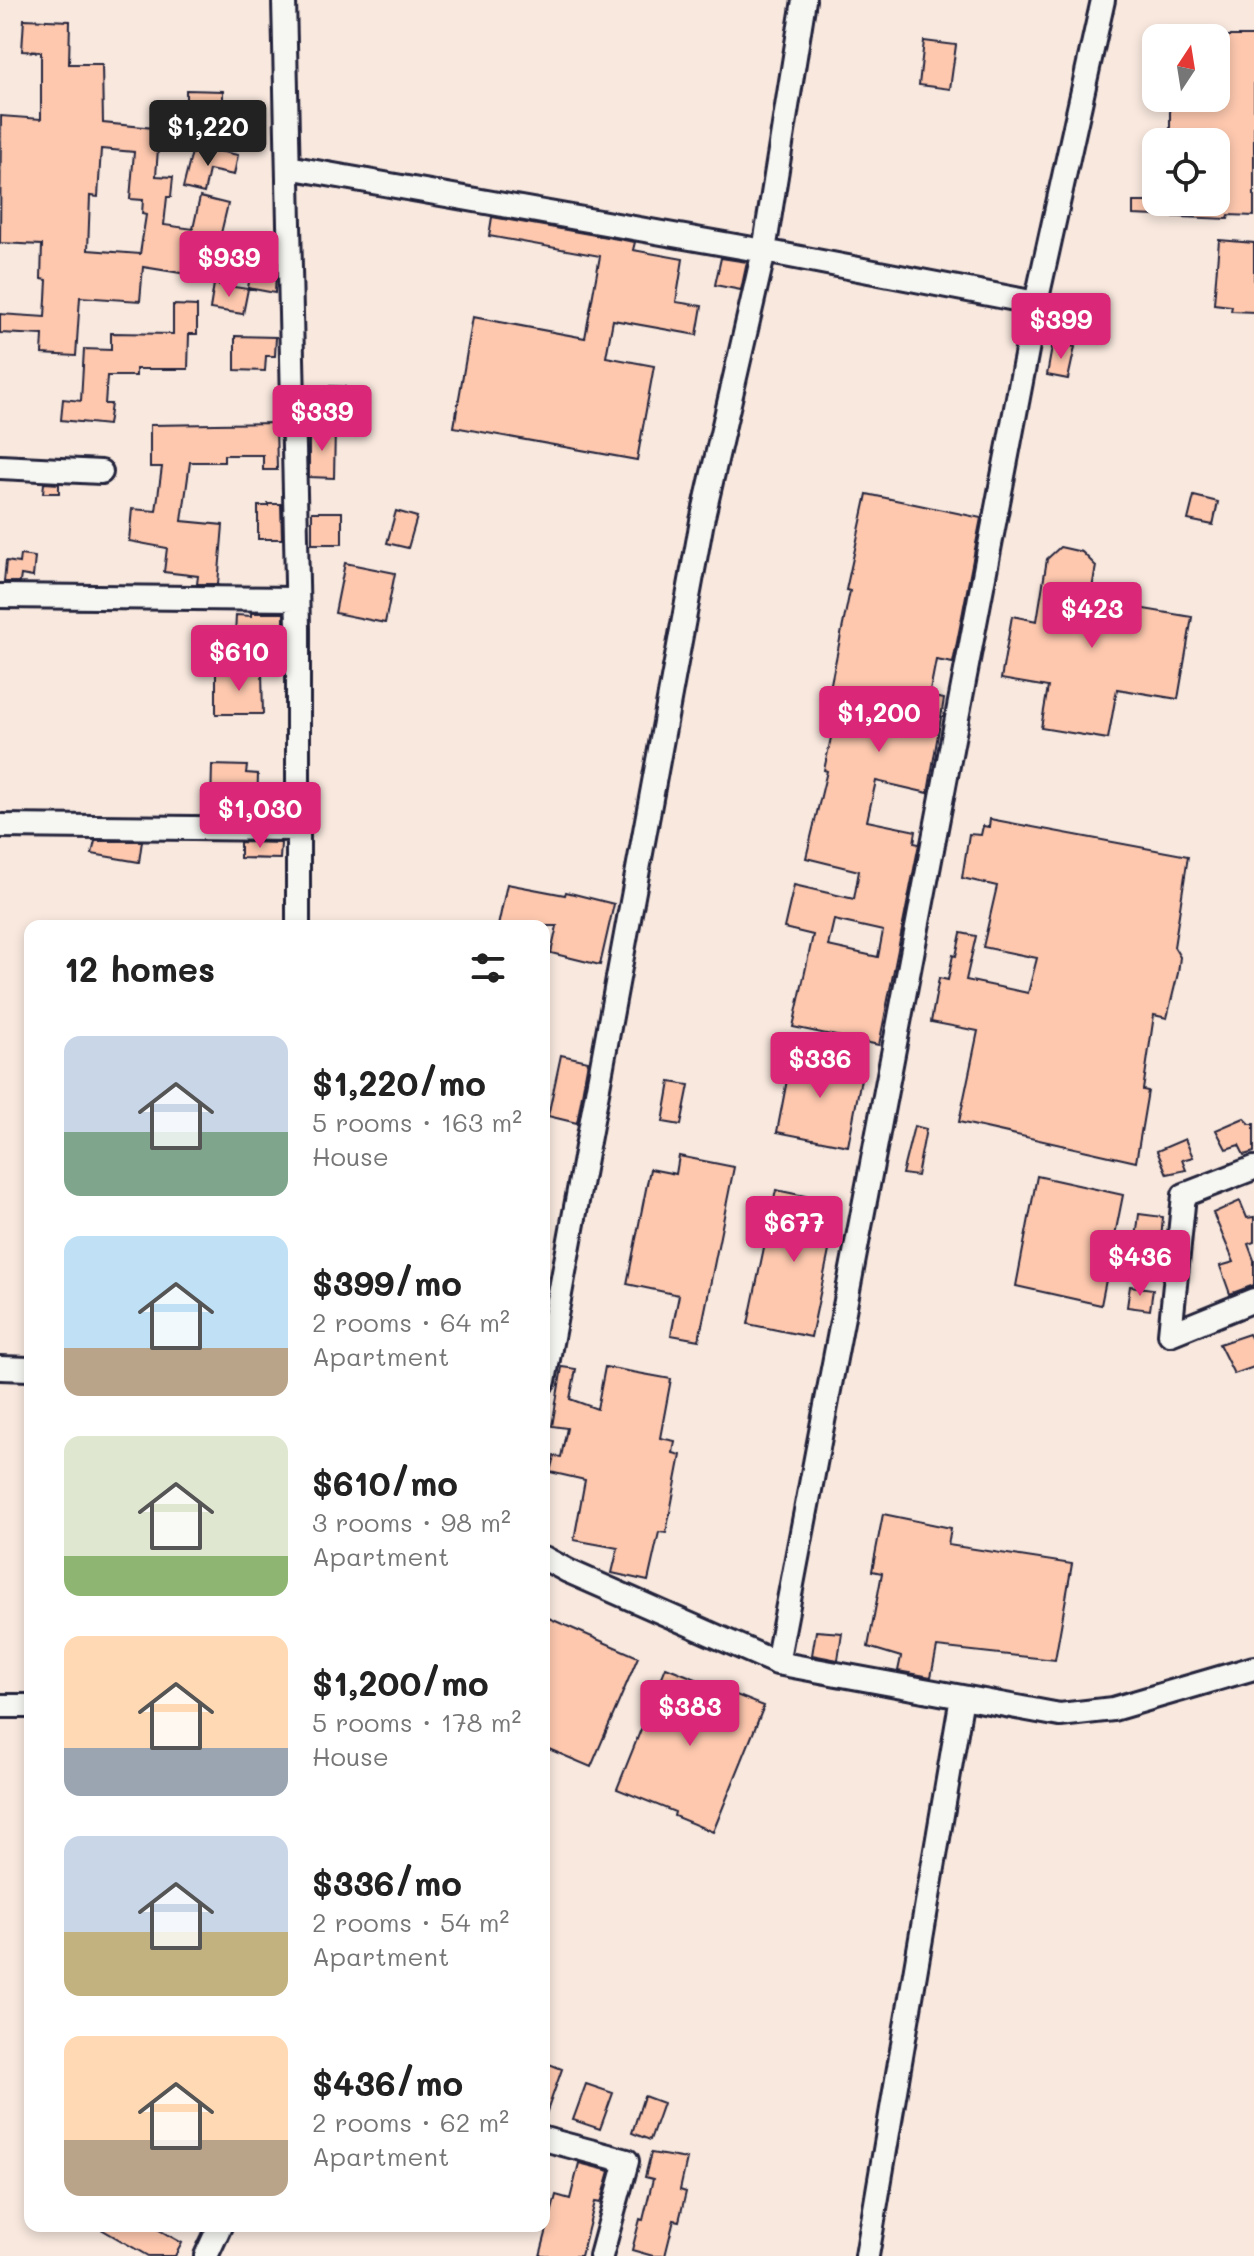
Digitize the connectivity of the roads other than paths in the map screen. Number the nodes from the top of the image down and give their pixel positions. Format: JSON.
{"nodes":[{"id":1,"x":284,"y":0,"type":"edge"},
{"id":2,"x":804,"y":0,"type":"edge"},
{"id":3,"x":1103,"y":0,"type":"edge"},
{"id":4,"x":288,"y":167,"type":"junction"},
{"id":5,"x":764,"y":251,"type":"junction"},
{"id":6,"x":1036,"y":303,"type":"junction"},
{"id":7,"x":0,"y":467,"type":"edge"},
{"id":8,"x":101,"y":472,"type":"dead end"},
{"id":9,"x":0,"y":596,"type":"edge"},
{"id":10,"x":297,"y":599,"type":"junction"},
{"id":11,"x":0,"y":826,"type":"edge"},
{"id":12,"x":298,"y":829,"type":"junction"},
{"id":13,"x":298,"y":920,"type":"edge"},
{"id":14,"x":1254,"y":1168,"type":"edge"},
{"id":15,"x":1254,"y":1300,"type":"edge"},
{"id":16,"x":550,"y":1348,"type":"edge"},
{"id":17,"x":0,"y":1368,"type":"edge"},
{"id":18,"x":24,"y":1369,"type":"edge"},
{"id":19,"x":550,"y":1561,"type":"edge"},
{"id":20,"x":777,"y":1663,"type":"junction"},
{"id":21,"x":1254,"y":1668,"type":"edge"},
{"id":22,"x":962,"y":1697,"type":"junction"},
{"id":23,"x":0,"y":1706,"type":"edge"},
{"id":24,"x":24,"y":1706,"type":"edge"},
{"id":25,"x":550,"y":2141,"type":"edge"},
{"id":26,"x":217,"y":2232,"type":"edge"},
{"id":27,"x":206,"y":2256,"type":"edge"},
{"id":28,"x":601,"y":2256,"type":"edge"},
{"id":29,"x":867,"y":2256,"type":"edge"}],
"edges":[{"from":1,"to":4,"type":"street"},
{"from":2,"to":5,"type":"street"},
{"from":3,"to":6,"type":"street"},
{"from":4,"to":5,"type":"street"},
{"from":4,"to":10,"type":"street"},
{"from":5,"to":6,"type":"street"},
{"from":5,"to":16,"type":"street"},
{"from":6,"to":20,"type":"street"},
{"from":7,"to":8,"type":"street"},
{"from":9,"to":10,"type":"street"},
{"from":10,"to":12,"type":"street"},
{"from":11,"to":12,"type":"street"},
{"from":12,"to":13,"type":"street"},
{"from":14,"to":15,"type":"street"},
{"from":17,"to":18,"type":"street"},
{"from":19,"to":20,"type":"street"},
{"from":20,"to":22,"type":"street"},
{"from":21,"to":22,"type":"street"},
{"from":22,"to":29,"type":"street"},
{"from":23,"to":24,"type":"street"},
{"from":25,"to":28,"type":"street"},
{"from":26,"to":27,"type":"street"}]}
